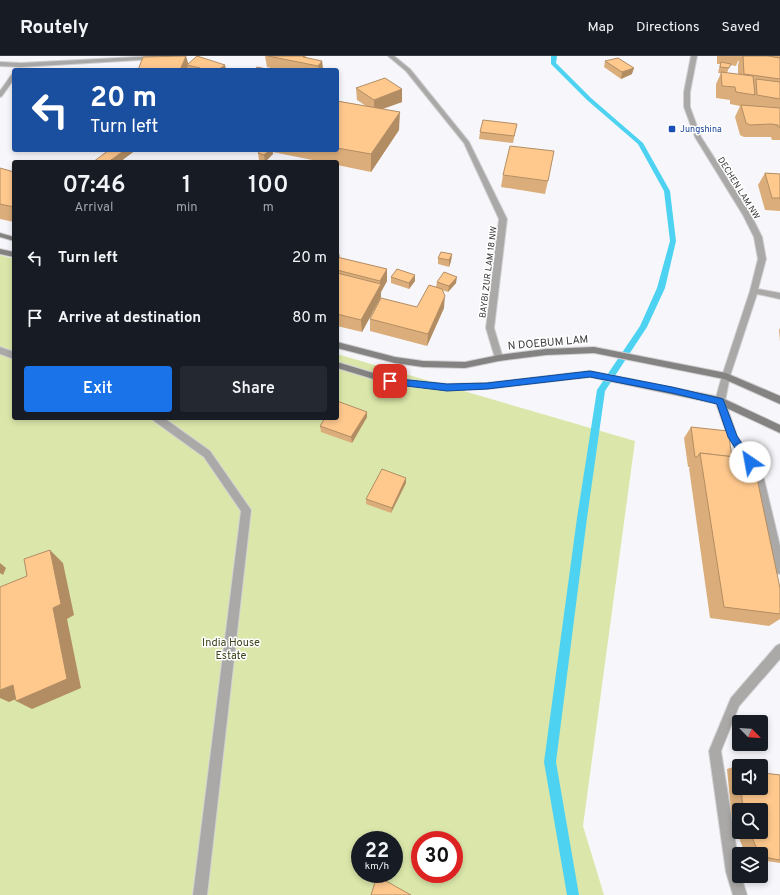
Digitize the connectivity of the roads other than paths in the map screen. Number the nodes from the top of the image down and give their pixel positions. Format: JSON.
{"nodes":[{"id":1,"x":28,"y":56,"type":"edge"},
{"id":2,"x":391,"y":56,"type":"edge"},
{"id":3,"x":694,"y":56,"type":"edge"},
{"id":4,"x":163,"y":58,"type":"edge"},
{"id":5,"x":0,"y":64,"type":"edge"},
{"id":6,"x":21,"y":64,"type":"junction"},
{"id":7,"x":18,"y":68,"type":"edge"},
{"id":8,"x":12,"y":78,"type":"edge"},
{"id":9,"x":0,"y":95,"type":"edge"},
{"id":10,"x":0,"y":235,"type":"edge"},
{"id":11,"x":12,"y":238,"type":"edge"},
{"id":12,"x":0,"y":251,"type":"edge"},
{"id":13,"x":12,"y":254,"type":"edge"},
{"id":14,"x":754,"y":291,"type":"junction"},
{"id":15,"x":780,"y":296,"type":"edge"},
{"id":16,"x":339,"y":346,"type":"edge"},
{"id":17,"x":0,"y":350,"type":"edge"},
{"id":18,"x":12,"y":355,"type":"edge"},
{"id":19,"x":499,"y":358,"type":"junction"},
{"id":20,"x":339,"y":365,"type":"edge"},
{"id":21,"x":726,"y":376,"type":"junction"},
{"id":22,"x":780,"y":400,"type":"edge"},
{"id":23,"x":720,"y":401,"type":"junction"},
{"id":24,"x":160,"y":420,"type":"edge"},
{"id":25,"x":780,"y":429,"type":"edge"},
{"id":26,"x":780,"y":569,"type":"edge"},
{"id":27,"x":780,"y":650,"type":"edge"},
{"id":28,"x":200,"y":895,"type":"edge"},
{"id":29,"x":740,"y":895,"type":"edge"}],
"edges":[{"from":1,"to":6,"type":"street"},
{"from":2,"to":19,"type":"street","name":"BAYBI ZUR LAM 18 NW"},
{"from":3,"to":14,"type":"street","name":"DECHEN LAM NW"},
{"from":4,"to":6,"type":"street"},
{"from":5,"to":6,"type":"street"},
{"from":6,"to":7,"type":"street"},
{"from":8,"to":9,"type":"street"},
{"from":10,"to":11,"type":"main road"},
{"from":12,"to":13,"type":"main road"},
{"from":14,"to":15,"type":"street"},
{"from":14,"to":21,"type":"street","name":"DECHEN LAM NW"},
{"from":16,"to":19,"type":"main road","name":"N DOEBUM LAM"},
{"from":17,"to":18,"type":"street"},
{"from":19,"to":21,"type":"main road","name":"N DOEBUM LAM"},
{"from":20,"to":23,"type":"main road"},
{"from":21,"to":22,"type":"main road","name":"N DOEBUM LAM"},
{"from":21,"to":23,"type":"street","name":"DECHEN LAM NW"},
{"from":23,"to":25,"type":"main road"},
{"from":23,"to":26,"type":"street"},
{"from":24,"to":28,"type":"street"},
{"from":27,"to":29,"type":"street"}]}
